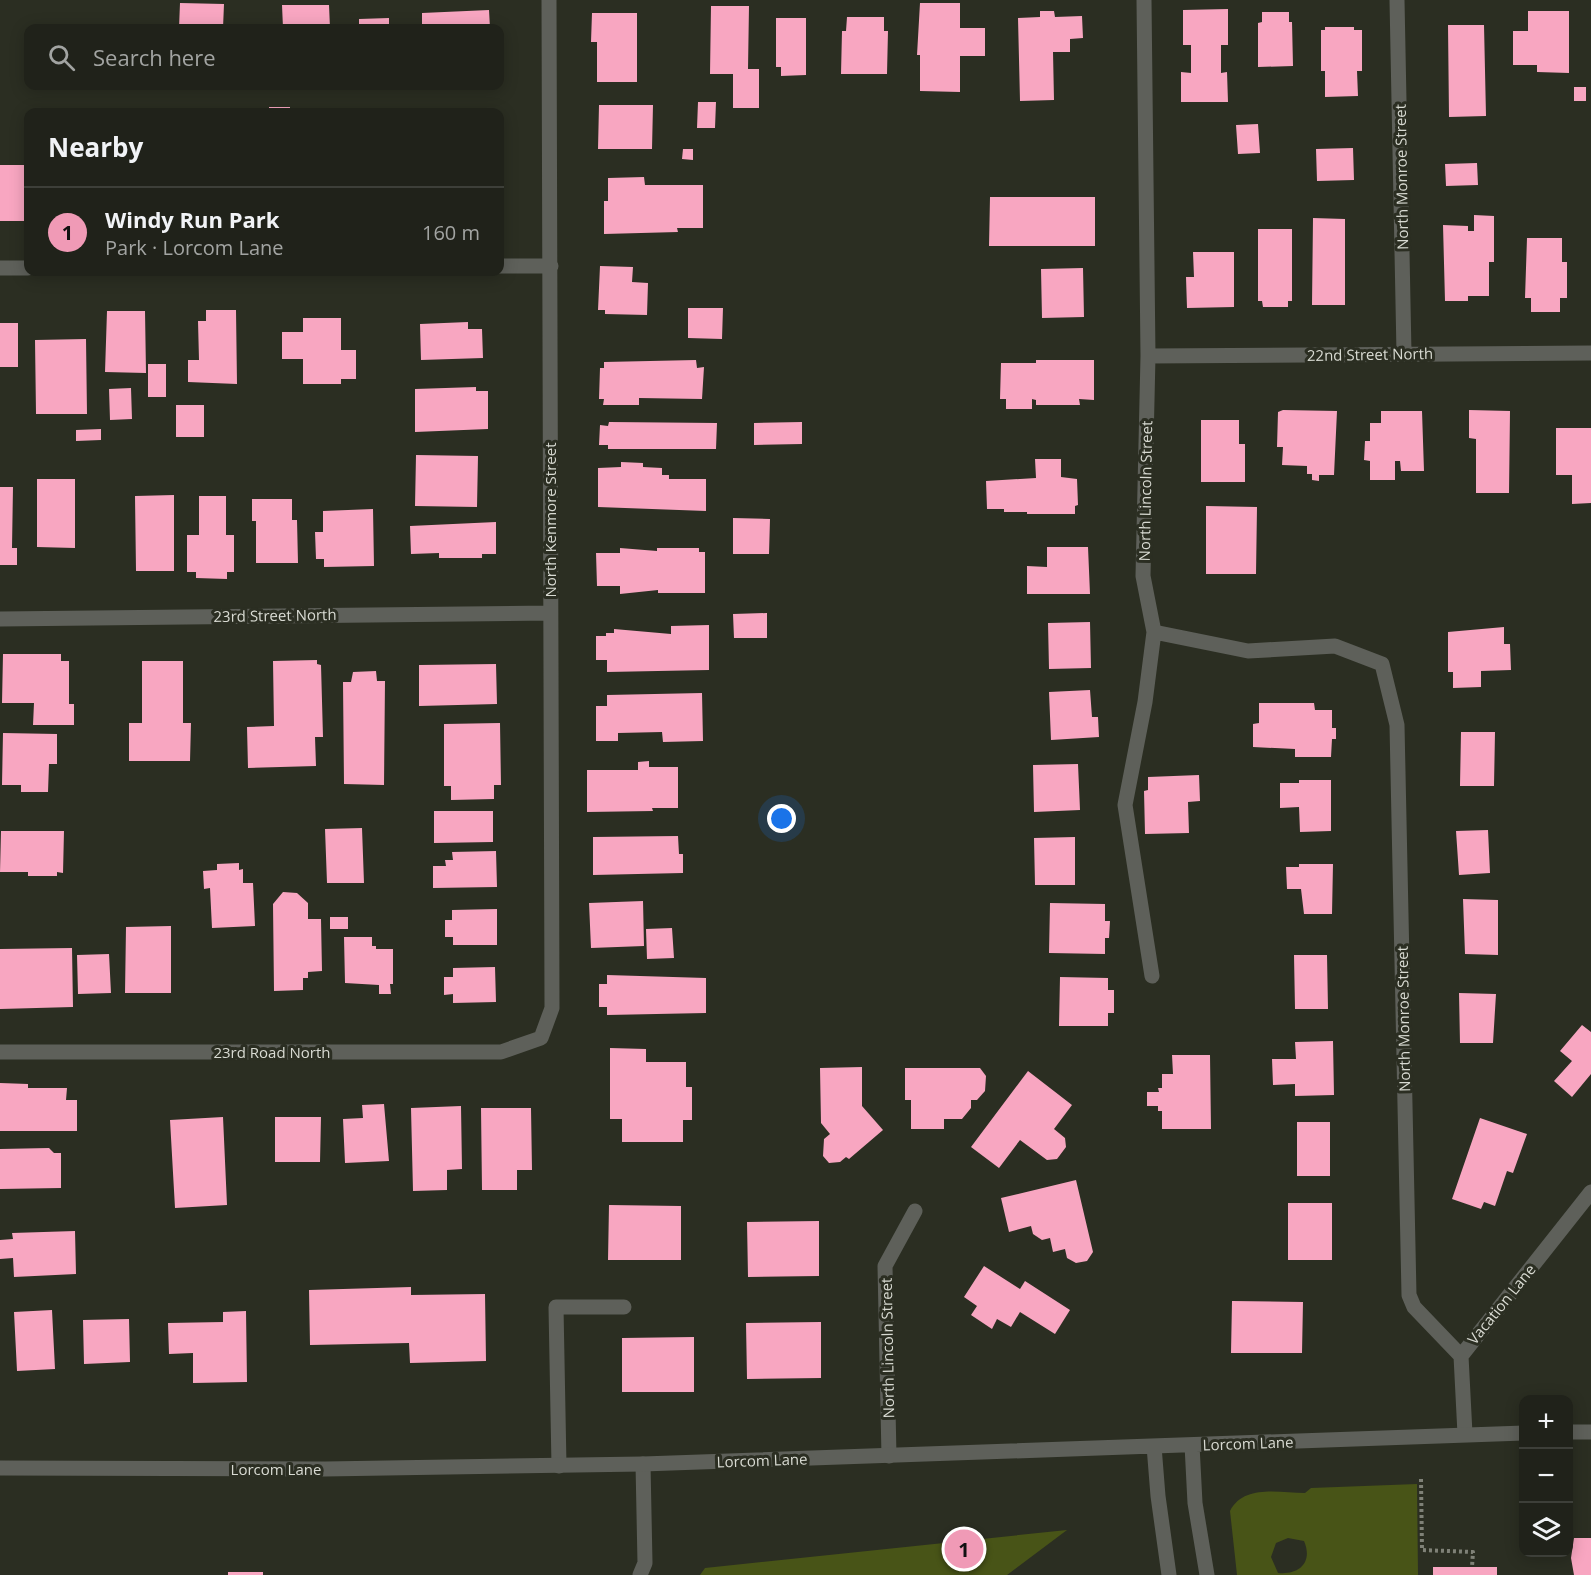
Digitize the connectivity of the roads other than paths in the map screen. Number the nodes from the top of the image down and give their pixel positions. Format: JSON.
{"nodes":[{"id":1,"x":549,"y":0,"type":"edge"},
{"id":2,"x":1144,"y":0,"type":"edge"},
{"id":3,"x":1397,"y":0,"type":"edge"},
{"id":4,"x":550,"y":266,"type":"junction"},
{"id":5,"x":504,"y":267,"type":"edge"},
{"id":6,"x":0,"y":268,"type":"edge"},
{"id":7,"x":24,"y":268,"type":"edge"},
{"id":8,"x":1404,"y":353,"type":"junction"},
{"id":9,"x":1591,"y":353,"type":"edge"},
{"id":10,"x":1148,"y":356,"type":"junction"},
{"id":11,"x":550,"y":613,"type":"junction"},
{"id":12,"x":0,"y":619,"type":"edge"},
{"id":13,"x":1154,"y":632,"type":"junction"},
{"id":14,"x":1152,"y":976,"type":"dead end"},
{"id":15,"x":541,"y":1038,"type":"joint"},
{"id":16,"x":0,"y":1052,"type":"edge"},
{"id":17,"x":1591,"y":1192,"type":"edge"},
{"id":18,"x":915,"y":1211,"type":"dead end"},
{"id":19,"x":624,"y":1307,"type":"dead end"},
{"id":20,"x":1461,"y":1356,"type":"junction"},
{"id":21,"x":1573,"y":1432,"type":"edge"},
{"id":22,"x":1591,"y":1432,"type":"edge"},
{"id":23,"x":1519,"y":1433,"type":"edge"},
{"id":24,"x":1465,"y":1434,"type":"junction"},
{"id":25,"x":1192,"y":1445,"type":"junction"},
{"id":26,"x":1154,"y":1446,"type":"junction"},
{"id":27,"x":890,"y":1456,"type":"junction"},
{"id":28,"x":643,"y":1464,"type":"junction"},
{"id":29,"x":559,"y":1466,"type":"junction"},
{"id":30,"x":0,"y":1468,"type":"edge"},
{"id":31,"x":640,"y":1575,"type":"edge"},
{"id":32,"x":1169,"y":1575,"type":"edge"},
{"id":33,"x":1207,"y":1575,"type":"edge"}],
"edges":[{"from":1,"to":4,"type":"street","name":"North Kenmore Street"},
{"from":2,"to":10,"type":"street","name":"North Lincoln Street"},
{"from":3,"to":8,"type":"street","name":"North Monroe Street"},
{"from":4,"to":5,"type":"street"},
{"from":4,"to":11,"type":"street","name":"North Kenmore Street"},
{"from":6,"to":7,"type":"street"},
{"from":8,"to":9,"type":"street","name":"22nd Street North"},
{"from":8,"to":10,"type":"street","name":"22nd Street North"},
{"from":10,"to":13,"type":"street","name":"North Lincoln Street"},
{"from":11,"to":12,"type":"street","name":"23rd Street North"},
{"from":11,"to":15,"type":"street","name":"North Kenmore Street"},
{"from":13,"to":14,"type":"street","name":"North Lincoln Street"},
{"from":13,"to":20,"type":"street","name":"North Monroe Street"},
{"from":15,"to":16,"type":"street","name":"23rd Road North"},
{"from":17,"to":20,"type":"street","name":"Vacation Lane"},
{"from":18,"to":27,"type":"street","name":"North Lincoln Street"},
{"from":19,"to":29,"type":"street"},
{"from":20,"to":24,"type":"street","name":"Vacation Lane"},
{"from":21,"to":22,"type":"street"},
{"from":23,"to":24,"type":"street","name":"Lorcom Lane"},
{"from":24,"to":25,"type":"street","name":"Lorcom Lane"},
{"from":25,"to":26,"type":"street","name":"Lorcom Lane"},
{"from":25,"to":33,"type":"street"},
{"from":26,"to":27,"type":"street","name":"Lorcom Lane"},
{"from":26,"to":32,"type":"street"},
{"from":27,"to":28,"type":"street","name":"Lorcom Lane"},
{"from":28,"to":29,"type":"street","name":"Lorcom Lane"},
{"from":28,"to":31,"type":"street"},
{"from":29,"to":30,"type":"street","name":"Lorcom Lane"}]}
